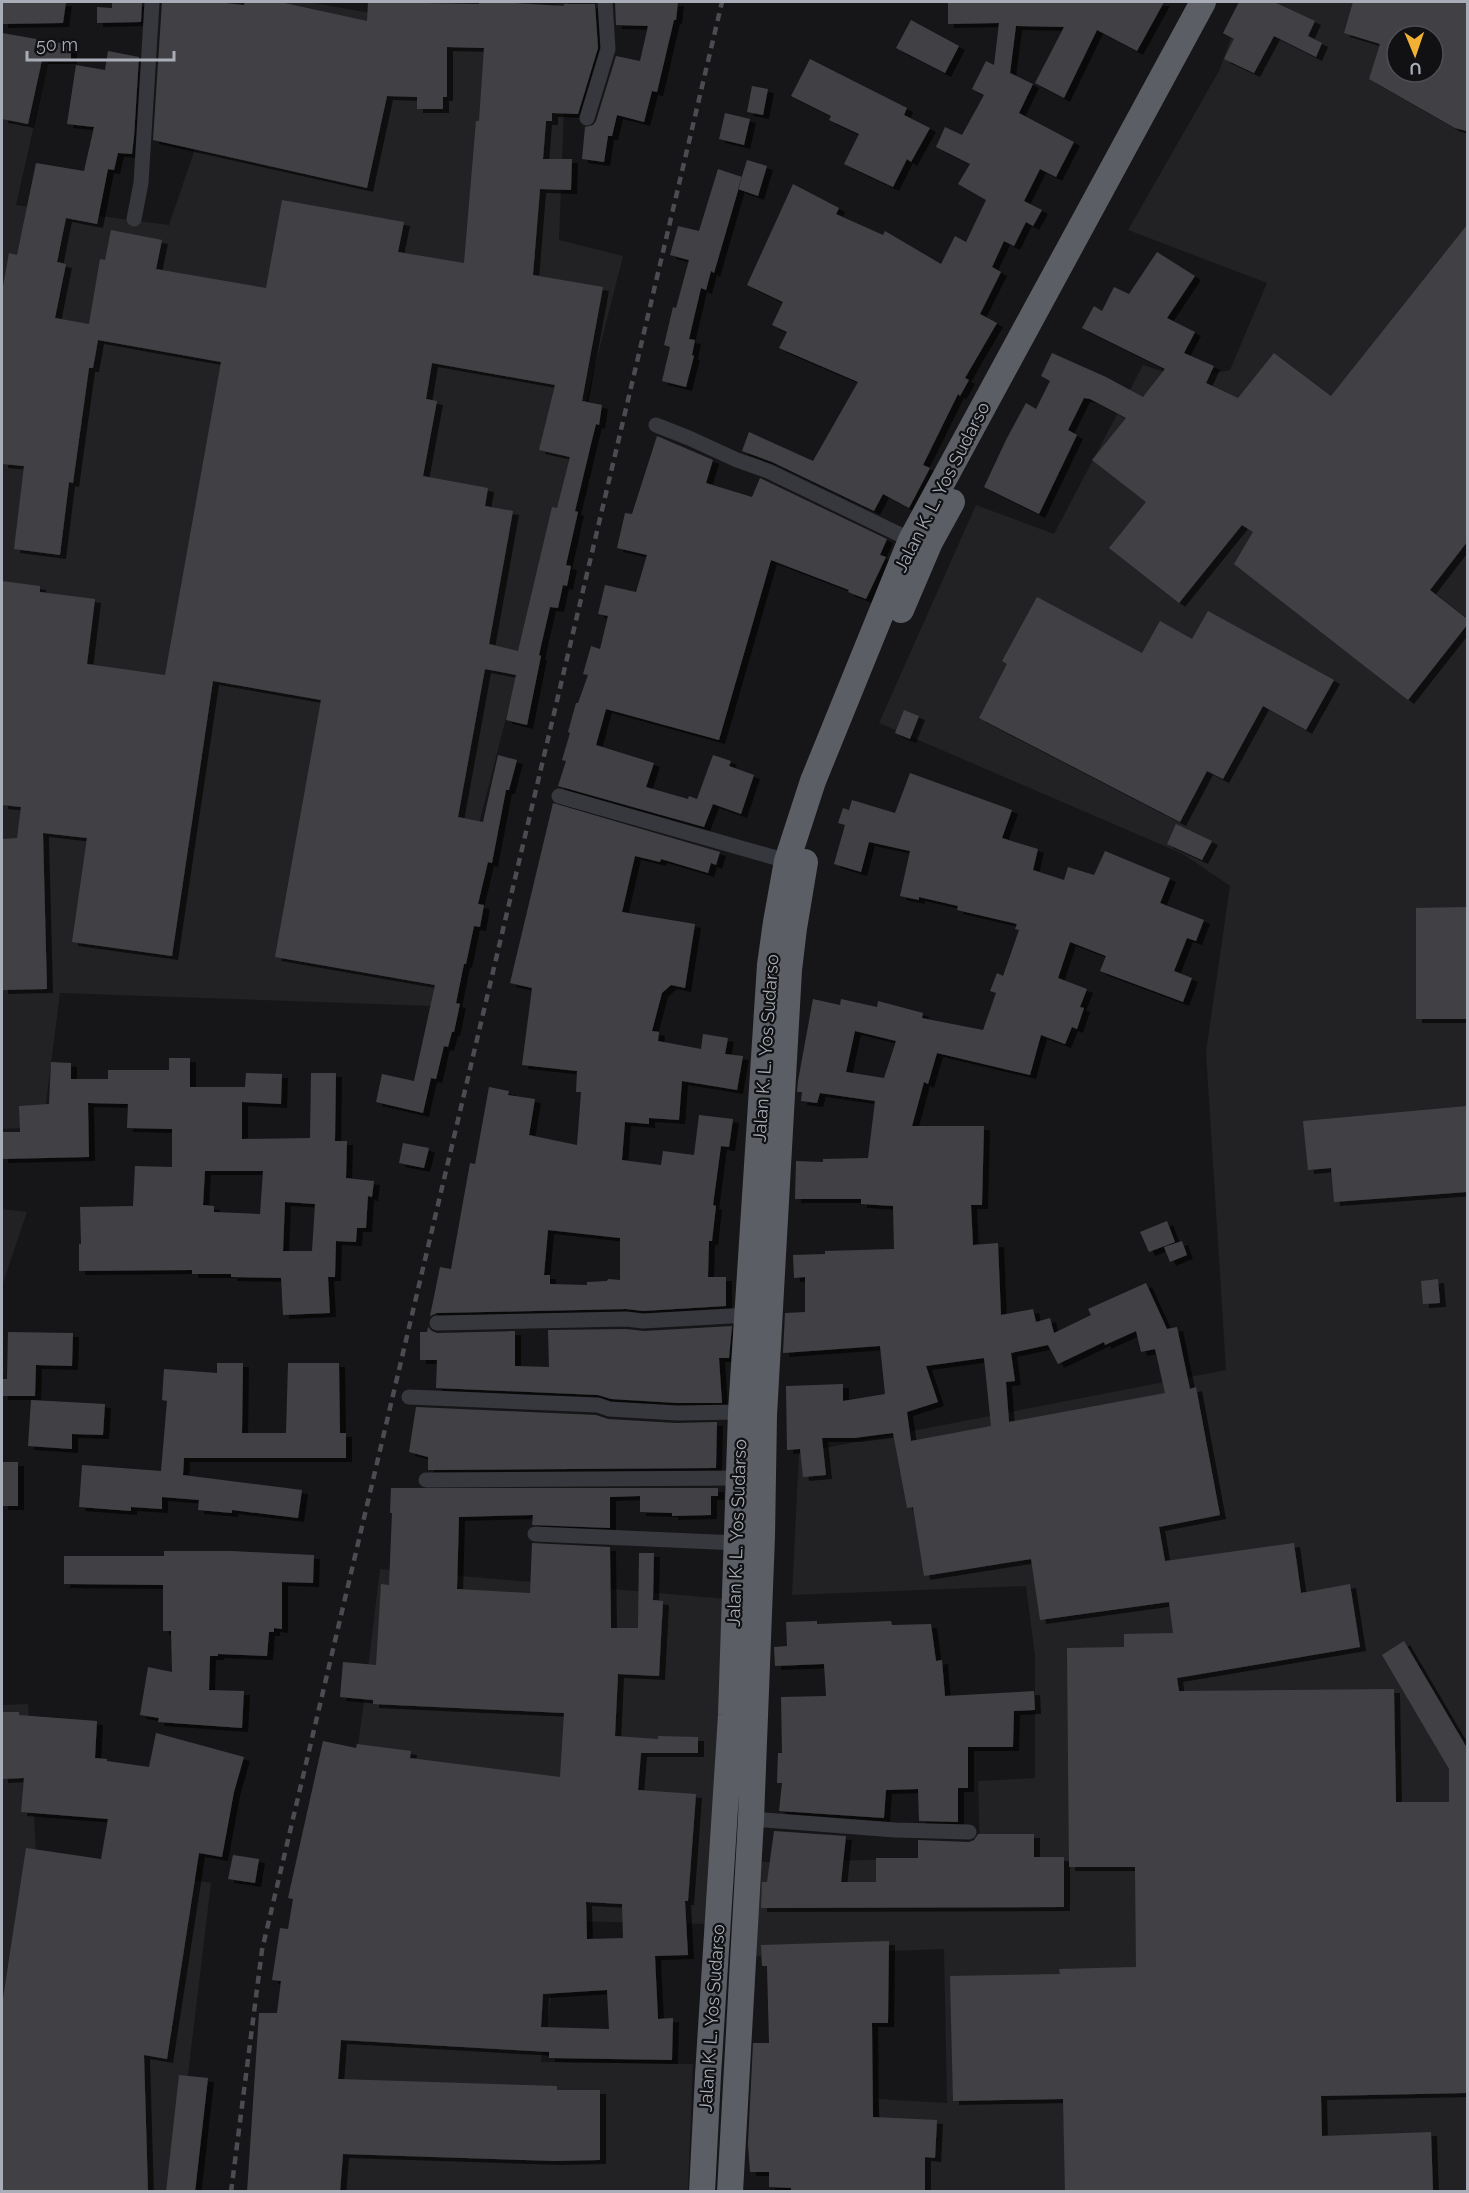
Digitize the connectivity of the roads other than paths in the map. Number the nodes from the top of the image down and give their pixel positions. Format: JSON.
{"nodes":[{"id":1,"x":152,"y":2,"type":"edge"},
{"id":2,"x":605,"y":2,"type":"edge"},
{"id":3,"x":1203,"y":2,"type":"edge"},
{"id":4,"x":1219,"y":2,"type":"edge"},
{"id":5,"x":587,"y":118,"type":"dead end"},
{"id":6,"x":134,"y":219,"type":"dead end"},
{"id":7,"x":656,"y":425,"type":"dead end"},
{"id":8,"x":910,"y":540,"type":"junction"},
{"id":9,"x":559,"y":796,"type":"dead end"},
{"id":10,"x":788,"y":861,"type":"junction"},
{"id":11,"x":747,"y":1315,"type":"junction"},
{"id":12,"x":437,"y":1323,"type":"dead end"},
{"id":13,"x":409,"y":1397,"type":"dead end"},
{"id":14,"x":741,"y":1412,"type":"junction"},
{"id":15,"x":740,"y":1478,"type":"junction"},
{"id":16,"x":426,"y":1480,"type":"dead end"},
{"id":17,"x":535,"y":1534,"type":"dead end"},
{"id":18,"x":738,"y":1543,"type":"junction"},
{"id":19,"x":751,"y":1819,"type":"junction"},
{"id":20,"x":969,"y":1832,"type":"dead end"},
{"id":21,"x":702,"y":2192,"type":"edge"},
{"id":22,"x":730,"y":2192,"type":"edge"}],
"edges":[{"from":1,"to":6,"type":"street"},
{"from":2,"to":5,"type":"street"},
{"from":3,"to":8,"type":"highway","name":"Jalan K. L. Yos Sudarso"},
{"from":4,"to":19,"type":"highway","name":"Jalan K. L. Yos Sudarso"},
{"from":7,"to":8,"type":"street"},
{"from":8,"to":10,"type":"highway","name":"Jalan K. L. Yos Sudarso"},
{"from":9,"to":10,"type":"street"},
{"from":10,"to":11,"type":"highway","name":"Jalan K. L. Yos Sudarso"},
{"from":11,"to":12,"type":"street"},
{"from":11,"to":14,"type":"highway","name":"Jalan K. L. Yos Sudarso"},
{"from":13,"to":14,"type":"street"},
{"from":14,"to":15,"type":"highway","name":"Jalan K. L. Yos Sudarso"},
{"from":15,"to":16,"type":"street"},
{"from":15,"to":18,"type":"highway","name":"Jalan K. L. Yos Sudarso"},
{"from":17,"to":18,"type":"street"},
{"from":18,"to":21,"type":"highway","name":"Jalan K. L. Yos Sudarso"},
{"from":19,"to":20,"type":"street"},
{"from":19,"to":22,"type":"highway","name":"Jalan K. L. Yos Sudarso"}]}
